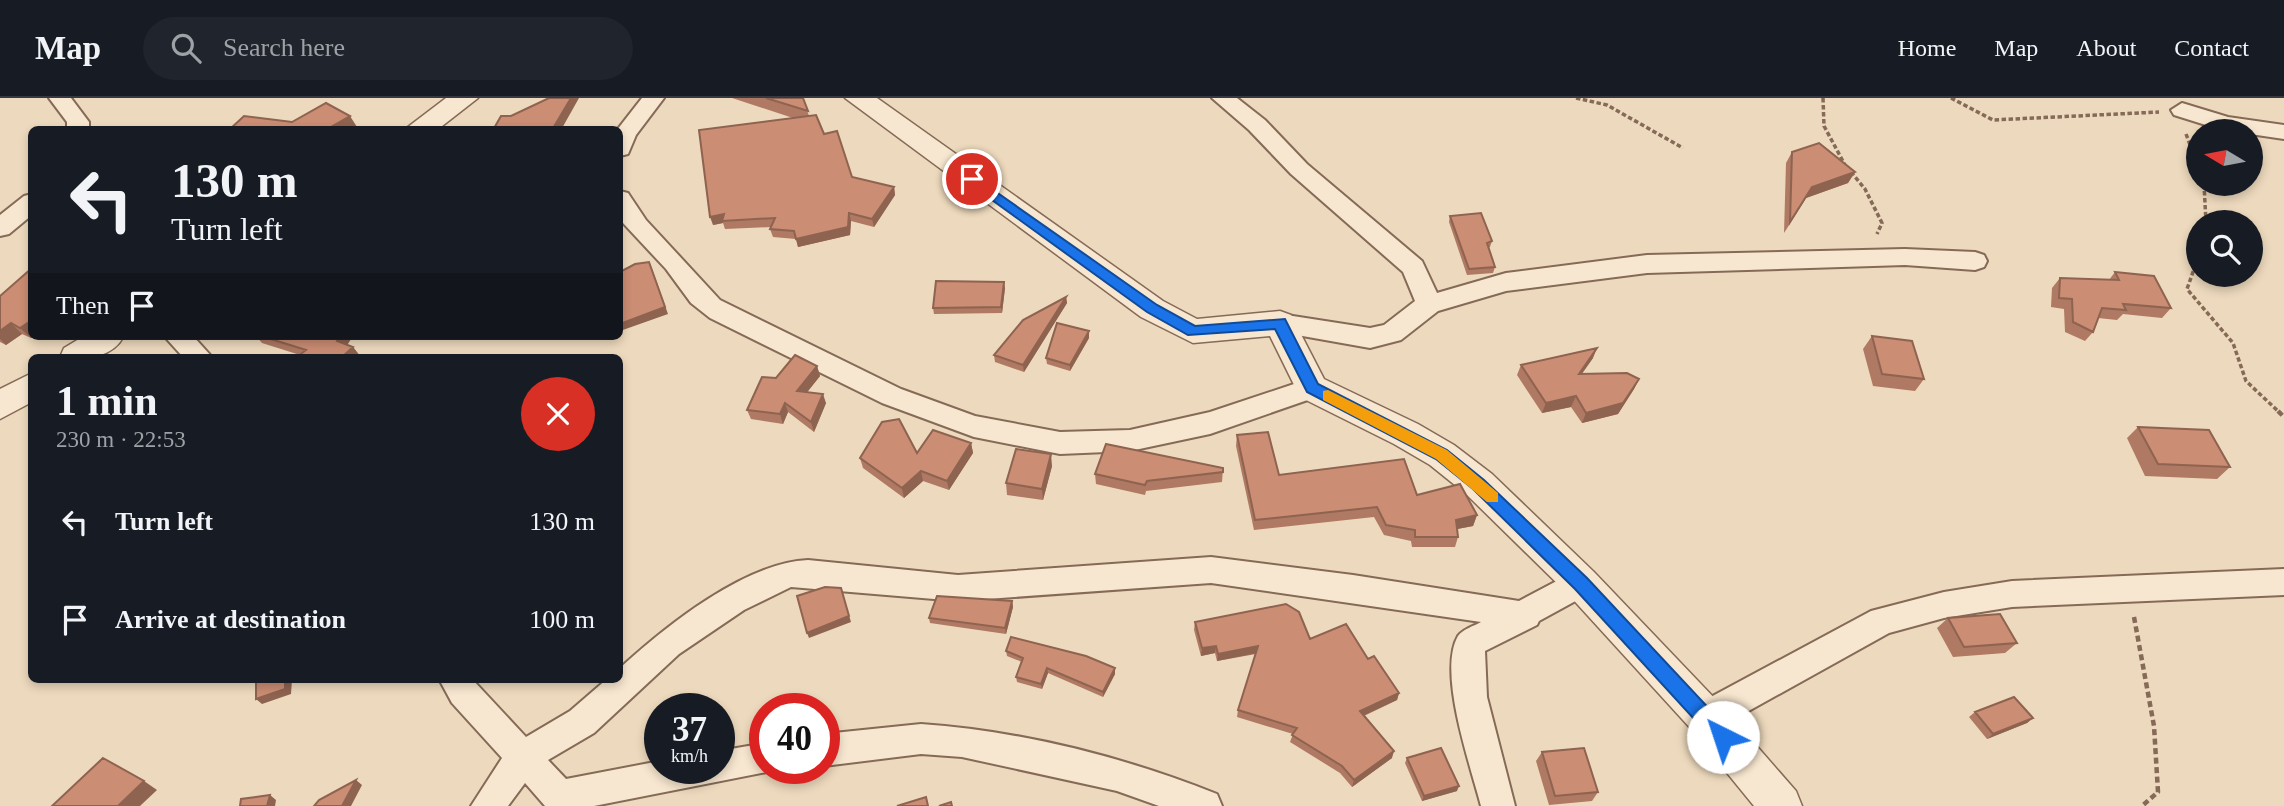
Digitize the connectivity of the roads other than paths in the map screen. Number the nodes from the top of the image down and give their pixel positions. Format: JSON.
{"nodes":[{"id":1,"x":60,"y":98,"type":"edge"},
{"id":2,"x":464,"y":98,"type":"edge"},
{"id":3,"x":653,"y":98,"type":"edge"},
{"id":4,"x":859,"y":98,"type":"edge"},
{"id":5,"x":1223,"y":98,"type":"edge"},
{"id":6,"x":2182,"y":110,"type":"road end"},
{"id":7,"x":78,"y":126,"type":"edge"},
{"id":8,"x":424,"y":126,"type":"edge"},
{"id":9,"x":2284,"y":132,"type":"edge"},
{"id":10,"x":623,"y":141,"type":"edge"},
{"id":11,"x":623,"y":203,"type":"edge"},
{"id":12,"x":28,"y":205,"type":"edge"},
{"id":13,"x":0,"y":228,"type":"edge"},
{"id":14,"x":1975,"y":261,"type":"dead end"},
{"id":15,"x":1429,"y":304,"type":"junction"},
{"id":16,"x":1280,"y":323,"type":"junction"},
{"id":17,"x":102,"y":340,"type":"edge"},
{"id":18,"x":181,"y":340,"type":"edge"},
{"id":19,"x":81,"y":354,"type":"edge"},
{"id":20,"x":196,"y":354,"type":"edge"},
{"id":21,"x":28,"y":388,"type":"edge"},
{"id":22,"x":1312,"y":388,"type":"junction"},
{"id":23,"x":0,"y":406,"type":"edge"},
{"id":24,"x":2284,"y":582,"type":"edge"},
{"id":25,"x":1581,"y":583,"type":"junction"},
{"id":26,"x":1526,"y":616,"type":"junction"},
{"id":27,"x":457,"y":683,"type":"edge"},
{"id":28,"x":1706,"y":717,"type":"junction"},
{"id":29,"x":840,"y":748,"type":"edge"},
{"id":30,"x":524,"y":756,"type":"junction"},
{"id":31,"x":644,"y":783,"type":"edge"},
{"id":32,"x":561,"y":801,"type":"edge"},
{"id":33,"x":488,"y":806,"type":"edge"},
{"id":34,"x":1205,"y":806,"type":"edge"},
{"id":35,"x":1498,"y":806,"type":"edge"},
{"id":36,"x":1781,"y":806,"type":"edge"}],
"edges":[{"from":1,"to":7,"type":"street"},
{"from":2,"to":8,"type":"street"},
{"from":3,"to":10,"type":"street"},
{"from":4,"to":16,"type":"street"},
{"from":5,"to":15,"type":"street"},
{"from":6,"to":9,"type":"street"},
{"from":11,"to":22,"type":"street"},
{"from":12,"to":13,"type":"street"},
{"from":14,"to":15,"type":"street"},
{"from":15,"to":16,"type":"street"},
{"from":16,"to":22,"type":"street"},
{"from":17,"to":19,"type":"street"},
{"from":18,"to":20,"type":"street"},
{"from":21,"to":23,"type":"street"},
{"from":22,"to":25,"type":"street"},
{"from":24,"to":28,"type":"street"},
{"from":25,"to":26,"type":"street"},
{"from":25,"to":28,"type":"street"},
{"from":26,"to":30,"type":"street"},
{"from":26,"to":35,"type":"street"},
{"from":27,"to":30,"type":"street"},
{"from":28,"to":36,"type":"street"},
{"from":29,"to":34,"type":"street"},
{"from":30,"to":32,"type":"street"},
{"from":30,"to":33,"type":"street"},
{"from":31,"to":32,"type":"street"}]}
